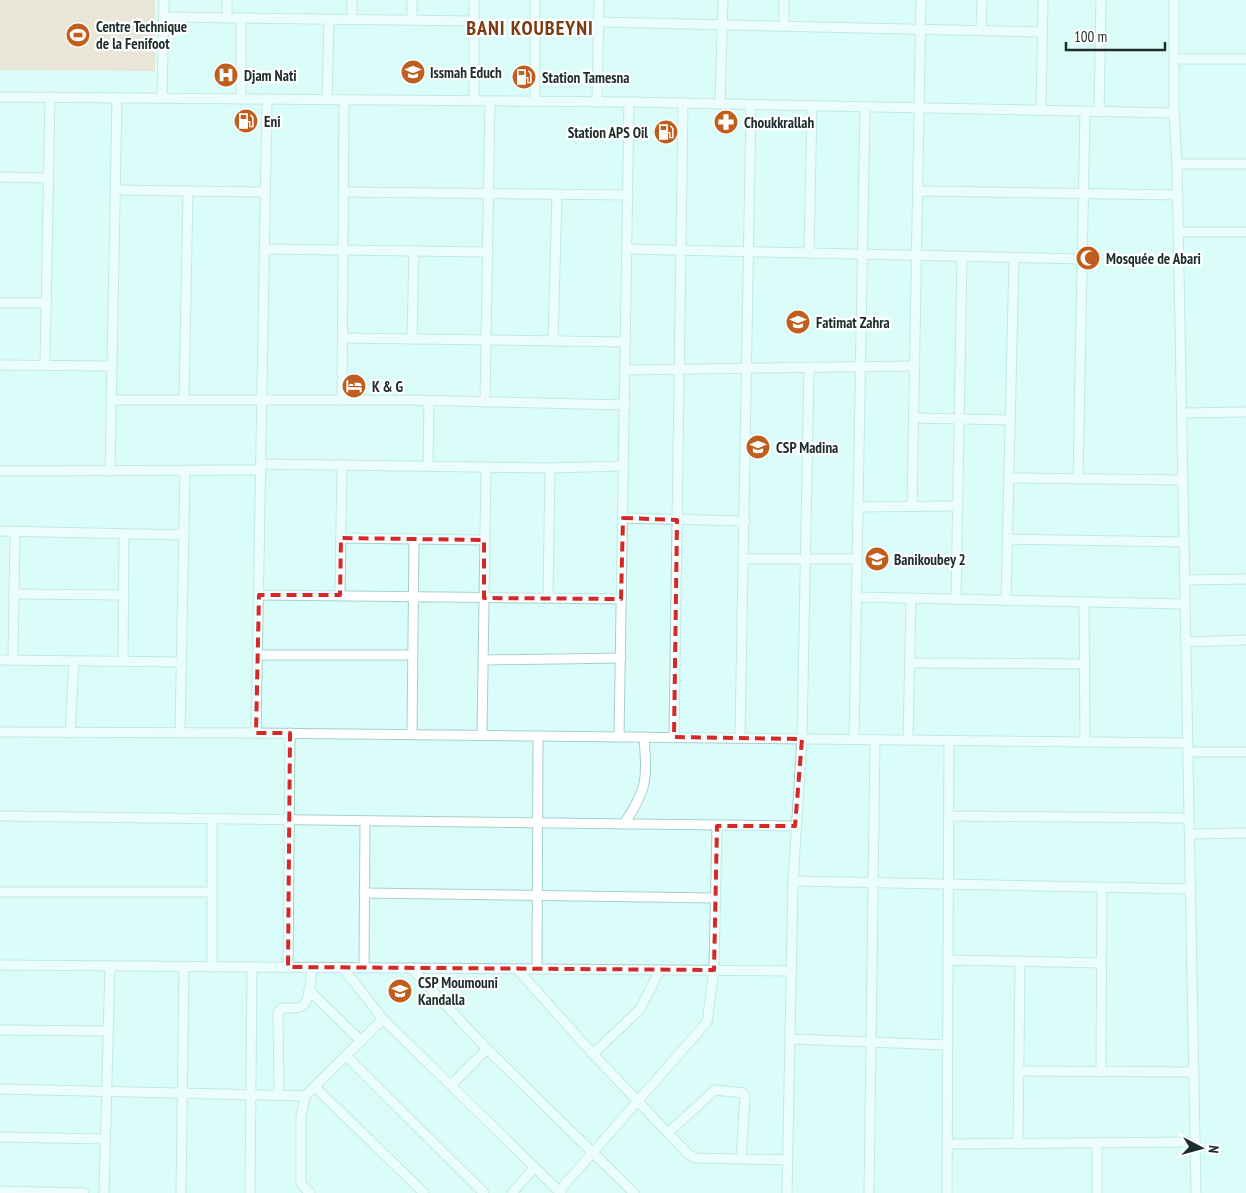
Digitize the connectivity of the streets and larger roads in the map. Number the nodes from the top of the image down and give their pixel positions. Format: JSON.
{"nodes":[{"id":1,"x":164,"y":0,"type":"edge"},
{"id":2,"x":227,"y":0,"type":"edge"},
{"id":3,"x":352,"y":0,"type":"edge"},
{"id":4,"x":412,"y":0,"type":"edge"},
{"id":5,"x":474,"y":0,"type":"edge"},
{"id":6,"x":535,"y":0,"type":"edge"},
{"id":7,"x":599,"y":0,"type":"edge"},
{"id":8,"x":723,"y":0,"type":"edge"},
{"id":9,"x":784,"y":0,"type":"edge"},
{"id":10,"x":921,"y":0,"type":"edge"},
{"id":11,"x":982,"y":0,"type":"edge"},
{"id":12,"x":1043,"y":0,"type":"edge"},
{"id":13,"x":1102,"y":0,"type":"edge"},
{"id":14,"x":1174,"y":0,"type":"edge"},
{"id":15,"x":163,"y":17,"type":"junction"},
{"id":16,"x":227,"y":18,"type":"junction"},
{"id":17,"x":240,"y":18,"type":"junction"},
{"id":18,"x":329,"y":20,"type":"junction"},
{"id":19,"x":352,"y":20,"type":"junction"},
{"id":20,"x":412,"y":20,"type":"junction"},
{"id":21,"x":474,"y":21,"type":"junction"},
{"id":22,"x":598,"y":22,"type":"junction"},
{"id":23,"x":722,"y":25,"type":"junction"},
{"id":24,"x":784,"y":26,"type":"junction"},
{"id":25,"x":921,"y":29,"type":"junction"},
{"id":26,"x":981,"y":30,"type":"junction"},
{"id":27,"x":1042,"y":32,"type":"junction"},
{"id":28,"x":1175,"y":59,"type":"junction"},
{"id":29,"x":1246,"y":59,"type":"edge"},
{"id":30,"x":0,"y":97,"type":"edge"},
{"id":31,"x":50,"y":97,"type":"junction"},
{"id":32,"x":118,"y":98,"type":"junction"},
{"id":33,"x":162,"y":98,"type":"junction"},
{"id":34,"x":240,"y":99,"type":"junction"},
{"id":35,"x":267,"y":99,"type":"junction"},
{"id":36,"x":327,"y":100,"type":"junction"},
{"id":37,"x":344,"y":100,"type":"junction"},
{"id":38,"x":474,"y":101,"type":"junction"},
{"id":39,"x":490,"y":101,"type":"junction"},
{"id":40,"x":535,"y":102,"type":"junction"},
{"id":41,"x":597,"y":102,"type":"junction"},
{"id":42,"x":629,"y":102,"type":"junction"},
{"id":43,"x":683,"y":103,"type":"junction"},
{"id":44,"x":720,"y":104,"type":"junction"},
{"id":45,"x":750,"y":105,"type":"junction"},
{"id":46,"x":812,"y":106,"type":"junction"},
{"id":47,"x":865,"y":107,"type":"junction"},
{"id":48,"x":920,"y":108,"type":"junction"},
{"id":49,"x":1041,"y":111,"type":"junction"},
{"id":50,"x":1085,"y":112,"type":"junction"},
{"id":51,"x":1099,"y":112,"type":"junction"},
{"id":52,"x":1174,"y":114,"type":"junction"},
{"id":53,"x":1177,"y":164,"type":"junction"},
{"id":54,"x":1246,"y":164,"type":"edge"},
{"id":55,"x":0,"y":177,"type":"edge"},
{"id":56,"x":47,"y":178,"type":"junction"},
{"id":57,"x":116,"y":190,"type":"junction"},
{"id":58,"x":188,"y":191,"type":"junction"},
{"id":59,"x":918,"y":191,"type":"junction"},
{"id":60,"x":265,"y":192,"type":"junction"},
{"id":61,"x":344,"y":192,"type":"junction"},
{"id":62,"x":490,"y":193,"type":"junction"},
{"id":63,"x":1084,"y":194,"type":"junction"},
{"id":64,"x":558,"y":195,"type":"junction"},
{"id":65,"x":1178,"y":195,"type":"junction"},
{"id":66,"x":628,"y":196,"type":"junction"},
{"id":67,"x":1178,"y":232,"type":"junction"},
{"id":68,"x":1246,"y":232,"type":"edge"},
{"id":69,"x":264,"y":248,"type":"junction"},
{"id":70,"x":627,"y":249,"type":"junction"},
{"id":71,"x":344,"y":250,"type":"junction"},
{"id":72,"x":414,"y":250,"type":"junction"},
{"id":73,"x":681,"y":250,"type":"junction"},
{"id":74,"x":488,"y":252,"type":"junction"},
{"id":75,"x":748,"y":252,"type":"junction"},
{"id":76,"x":809,"y":253,"type":"junction"},
{"id":77,"x":862,"y":254,"type":"junction"},
{"id":78,"x":917,"y":256,"type":"junction"},
{"id":79,"x":962,"y":256,"type":"junction"},
{"id":80,"x":1014,"y":258,"type":"junction"},
{"id":81,"x":1084,"y":259,"type":"junction"},
{"id":82,"x":0,"y":303,"type":"edge"},
{"id":83,"x":46,"y":303,"type":"junction"},
{"id":84,"x":343,"y":338,"type":"junction"},
{"id":85,"x":412,"y":339,"type":"junction"},
{"id":86,"x":485,"y":340,"type":"junction"},
{"id":87,"x":552,"y":341,"type":"junction"},
{"id":88,"x":626,"y":342,"type":"junction"},
{"id":89,"x":0,"y":365,"type":"edge"},
{"id":90,"x":45,"y":365,"type":"junction"},
{"id":91,"x":112,"y":366,"type":"junction"},
{"id":92,"x":860,"y":366,"type":"junction"},
{"id":93,"x":915,"y":366,"type":"junction"},
{"id":94,"x":809,"y":367,"type":"junction"},
{"id":95,"x":745,"y":368,"type":"junction"},
{"id":96,"x":680,"y":369,"type":"junction"},
{"id":97,"x":625,"y":370,"type":"junction"},
{"id":98,"x":262,"y":399,"type":"junction"},
{"id":99,"x":112,"y":400,"type":"junction"},
{"id":100,"x":184,"y":400,"type":"junction"},
{"id":101,"x":342,"y":400,"type":"junction"},
{"id":102,"x":429,"y":401,"type":"junction"},
{"id":103,"x":485,"y":402,"type":"junction"},
{"id":104,"x":624,"y":405,"type":"junction"},
{"id":105,"x":1246,"y":412,"type":"edge"},
{"id":106,"x":1182,"y":413,"type":"junction"},
{"id":107,"x":914,"y":418,"type":"junction"},
{"id":108,"x":959,"y":420,"type":"junction"},
{"id":109,"x":1011,"y":420,"type":"junction"},
{"id":110,"x":342,"y":464,"type":"junction"},
{"id":111,"x":428,"y":465,"type":"junction"},
{"id":112,"x":624,"y":466,"type":"junction"},
{"id":113,"x":262,"y":467,"type":"junction"},
{"id":114,"x":486,"y":467,"type":"junction"},
{"id":115,"x":550,"y":468,"type":"junction"},
{"id":116,"x":0,"y":471,"type":"edge"},
{"id":117,"x":110,"y":471,"type":"junction"},
{"id":118,"x":185,"y":472,"type":"junction"},
{"id":119,"x":1009,"y":478,"type":"junction"},
{"id":120,"x":1078,"y":479,"type":"junction"},
{"id":121,"x":1183,"y":480,"type":"junction"},
{"id":122,"x":912,"y":506,"type":"junction"},
{"id":123,"x":958,"y":506,"type":"junction"},
{"id":124,"x":858,"y":507,"type":"junction"},
{"id":125,"x":623,"y":518,"type":"junction"},
{"id":126,"x":677,"y":520,"type":"junction"},
{"id":127,"x":745,"y":521,"type":"junction"},
{"id":128,"x":0,"y":531,"type":"edge"},
{"id":129,"x":15,"y":531,"type":"junction"},
{"id":130,"x":124,"y":534,"type":"junction"},
{"id":131,"x":184,"y":535,"type":"junction"},
{"id":132,"x":341,"y":538,"type":"junction"},
{"id":133,"x":414,"y":539,"type":"junction"},
{"id":134,"x":1008,"y":539,"type":"junction"},
{"id":135,"x":484,"y":540,"type":"junction"},
{"id":136,"x":1184,"y":542,"type":"junction"},
{"id":137,"x":744,"y":559,"type":"junction"},
{"id":138,"x":806,"y":559,"type":"junction"},
{"id":139,"x":857,"y":559,"type":"junction"},
{"id":140,"x":1246,"y":579,"type":"edge"},
{"id":141,"x":1185,"y":580,"type":"junction"},
{"id":142,"x":13,"y":594,"type":"junction"},
{"id":143,"x":124,"y":595,"type":"junction"},
{"id":144,"x":259,"y":595,"type":"junction"},
{"id":145,"x":340,"y":595,"type":"junction"},
{"id":146,"x":413,"y":596,"type":"junction"},
{"id":147,"x":856,"y":597,"type":"junction"},
{"id":148,"x":484,"y":598,"type":"junction"},
{"id":149,"x":548,"y":598,"type":"junction"},
{"id":150,"x":622,"y":598,"type":"junction"},
{"id":151,"x":911,"y":598,"type":"junction"},
{"id":152,"x":956,"y":599,"type":"junction"},
{"id":153,"x":1006,"y":600,"type":"junction"},
{"id":154,"x":1084,"y":603,"type":"junction"},
{"id":155,"x":1186,"y":604,"type":"junction"},
{"id":156,"x":1246,"y":640,"type":"edge"},
{"id":157,"x":1186,"y":642,"type":"junction"},
{"id":158,"x":258,"y":655,"type":"junction"},
{"id":159,"x":412,"y":655,"type":"junction"},
{"id":160,"x":621,"y":658,"type":"junction"},
{"id":161,"x":0,"y":660,"type":"edge"},
{"id":162,"x":13,"y":660,"type":"junction"},
{"id":163,"x":483,"y":660,"type":"junction"},
{"id":164,"x":74,"y":661,"type":"junction"},
{"id":165,"x":123,"y":662,"type":"junction"},
{"id":166,"x":182,"y":662,"type":"junction"},
{"id":167,"x":910,"y":663,"type":"junction"},
{"id":168,"x":1084,"y":664,"type":"junction"},
{"id":169,"x":0,"y":732,"type":"edge"},
{"id":170,"x":70,"y":732,"type":"junction"},
{"id":171,"x":180,"y":732,"type":"junction"},
{"id":172,"x":256,"y":732,"type":"junction"},
{"id":173,"x":290,"y":733,"type":"junction"},
{"id":174,"x":412,"y":734,"type":"junction"},
{"id":175,"x":482,"y":735,"type":"junction"},
{"id":176,"x":538,"y":736,"type":"junction"},
{"id":177,"x":619,"y":737,"type":"junction"},
{"id":178,"x":644,"y":737,"type":"junction"},
{"id":179,"x":674,"y":737,"type":"junction"},
{"id":180,"x":740,"y":738,"type":"junction"},
{"id":181,"x":802,"y":739,"type":"junction"},
{"id":182,"x":854,"y":739,"type":"junction"},
{"id":183,"x":875,"y":740,"type":"junction"},
{"id":184,"x":908,"y":740,"type":"junction"},
{"id":185,"x":949,"y":740,"type":"junction"},
{"id":186,"x":1085,"y":742,"type":"junction"},
{"id":187,"x":1188,"y":748,"type":"junction"},
{"id":188,"x":1246,"y":752,"type":"edge"},
{"id":189,"x":0,"y":816,"type":"edge"},
{"id":190,"x":949,"y":816,"type":"junction"},
{"id":191,"x":212,"y":818,"type":"junction"},
{"id":192,"x":1189,"y":818,"type":"junction"},
{"id":193,"x":289,"y":820,"type":"junction"},
{"id":194,"x":365,"y":821,"type":"junction"},
{"id":195,"x":538,"y":823,"type":"junction"},
{"id":196,"x":624,"y":824,"type":"junction"},
{"id":197,"x":717,"y":826,"type":"junction"},
{"id":198,"x":795,"y":826,"type":"junction"},
{"id":199,"x":1246,"y":833,"type":"edge"},
{"id":200,"x":1190,"y":834,"type":"junction"},
{"id":201,"x":793,"y":881,"type":"junction"},
{"id":202,"x":873,"y":883,"type":"junction"},
{"id":203,"x":948,"y":884,"type":"junction"},
{"id":204,"x":1102,"y":887,"type":"junction"},
{"id":205,"x":1191,"y":889,"type":"junction"},
{"id":206,"x":0,"y":892,"type":"edge"},
{"id":207,"x":212,"y":892,"type":"junction"},
{"id":208,"x":364,"y":893,"type":"junction"},
{"id":209,"x":537,"y":895,"type":"junction"},
{"id":210,"x":716,"y":898,"type":"junction"},
{"id":211,"x":948,"y":960,"type":"junction"},
{"id":212,"x":1020,"y":961,"type":"junction"},
{"id":213,"x":1101,"y":963,"type":"junction"},
{"id":214,"x":0,"y":965,"type":"edge"},
{"id":215,"x":110,"y":966,"type":"junction"},
{"id":216,"x":184,"y":966,"type":"junction"},
{"id":217,"x":212,"y":967,"type":"junction"},
{"id":218,"x":252,"y":967,"type":"junction"},
{"id":219,"x":288,"y":967,"type":"junction"},
{"id":220,"x":312,"y":967,"type":"junction"},
{"id":221,"x":343,"y":968,"type":"junction"},
{"id":222,"x":364,"y":968,"type":"junction"},
{"id":223,"x":411,"y":968,"type":"junction"},
{"id":224,"x":517,"y":969,"type":"junction"},
{"id":225,"x":537,"y":969,"type":"junction"},
{"id":226,"x":660,"y":970,"type":"junction"},
{"id":227,"x":714,"y":970,"type":"junction"},
{"id":228,"x":791,"y":971,"type":"junction"},
{"id":229,"x":309,"y":990,"type":"junction"},
{"id":230,"x":384,"y":1019,"type":"junction"},
{"id":231,"x":0,"y":1030,"type":"edge"},
{"id":232,"x":108,"y":1031,"type":"junction"},
{"id":233,"x":791,"y":1039,"type":"junction"},
{"id":234,"x":361,"y":1041,"type":"junction"},
{"id":235,"x":871,"y":1044,"type":"junction"},
{"id":236,"x":947,"y":1046,"type":"junction"},
{"id":237,"x":487,"y":1048,"type":"junction"},
{"id":238,"x":593,"y":1054,"type":"junction"},
{"id":239,"x":346,"y":1056,"type":"junction"},
{"id":240,"x":1018,"y":1071,"type":"junction"},
{"id":241,"x":1100,"y":1072,"type":"junction"},
{"id":242,"x":1193,"y":1072,"type":"junction"},
{"id":243,"x":452,"y":1084,"type":"junction"},
{"id":244,"x":315,"y":1087,"type":"junction"},
{"id":245,"x":0,"y":1089,"type":"edge"},
{"id":246,"x":106,"y":1092,"type":"junction"},
{"id":247,"x":181,"y":1093,"type":"junction"},
{"id":248,"x":250,"y":1095,"type":"junction"},
{"id":249,"x":279,"y":1096,"type":"junction"},
{"id":250,"x":306,"y":1096,"type":"junction"},
{"id":251,"x":638,"y":1101,"type":"junction"},
{"id":252,"x":668,"y":1133,"type":"junction"},
{"id":253,"x":0,"y":1137,"type":"edge"},
{"id":254,"x":106,"y":1139,"type":"junction"},
{"id":255,"x":1195,"y":1142,"type":"junction"},
{"id":256,"x":1097,"y":1143,"type":"junction"},
{"id":257,"x":947,"y":1144,"type":"junction"},
{"id":258,"x":1018,"y":1144,"type":"junction"},
{"id":259,"x":594,"y":1153,"type":"junction"},
{"id":260,"x":741,"y":1159,"type":"junction"},
{"id":261,"x":788,"y":1160,"type":"junction"},
{"id":262,"x":535,"y":1168,"type":"junction"},
{"id":263,"x":0,"y":1191,"type":"edge"},
{"id":264,"x":514,"y":1192,"type":"edge"},
{"id":265,"x":560,"y":1192,"type":"edge"},
{"id":266,"x":84,"y":1193,"type":"edge"},
{"id":267,"x":104,"y":1193,"type":"edge"},
{"id":268,"x":181,"y":1193,"type":"edge"},
{"id":269,"x":250,"y":1193,"type":"edge"},
{"id":270,"x":310,"y":1193,"type":"edge"},
{"id":271,"x":424,"y":1193,"type":"edge"},
{"id":272,"x":484,"y":1193,"type":"edge"},
{"id":273,"x":634,"y":1193,"type":"edge"},
{"id":274,"x":787,"y":1193,"type":"edge"},
{"id":275,"x":869,"y":1193,"type":"edge"},
{"id":276,"x":947,"y":1193,"type":"edge"},
{"id":277,"x":1097,"y":1193,"type":"edge"},
{"id":278,"x":1196,"y":1193,"type":"edge"}],
"edges":[{"from":1,"to":15,"type":"street"},
{"from":2,"to":16,"type":"street"},
{"from":3,"to":19,"type":"street"},
{"from":4,"to":20,"type":"street"},
{"from":5,"to":21,"type":"street"},
{"from":6,"to":40,"type":"street"},
{"from":7,"to":22,"type":"street"},
{"from":8,"to":23,"type":"street"},
{"from":9,"to":24,"type":"street"},
{"from":10,"to":25,"type":"street"},
{"from":11,"to":26,"type":"street"},
{"from":12,"to":27,"type":"street"},
{"from":13,"to":51,"type":"street"},
{"from":14,"to":28,"type":"street"},
{"from":15,"to":16,"type":"street"},
{"from":15,"to":33,"type":"street"},
{"from":16,"to":17,"type":"street"},
{"from":17,"to":18,"type":"street"},
{"from":17,"to":34,"type":"street"},
{"from":18,"to":19,"type":"street"},
{"from":18,"to":36,"type":"street"},
{"from":19,"to":20,"type":"street"},
{"from":20,"to":21,"type":"street"},
{"from":21,"to":38,"type":"street"},
{"from":22,"to":23,"type":"street"},
{"from":22,"to":41,"type":"street"},
{"from":23,"to":24,"type":"street"},
{"from":23,"to":44,"type":"street"},
{"from":24,"to":25,"type":"street"},
{"from":25,"to":26,"type":"street"},
{"from":25,"to":48,"type":"street"},
{"from":26,"to":27,"type":"street"},
{"from":27,"to":49,"type":"street"},
{"from":28,"to":29,"type":"street"},
{"from":28,"to":52,"type":"street"},
{"from":30,"to":31,"type":"street"},
{"from":31,"to":32,"type":"street"},
{"from":31,"to":56,"type":"street"},
{"from":32,"to":33,"type":"street"},
{"from":32,"to":57,"type":"street"},
{"from":33,"to":34,"type":"street"},
{"from":34,"to":35,"type":"street"},
{"from":35,"to":36,"type":"street"},
{"from":35,"to":60,"type":"street"},
{"from":36,"to":37,"type":"street"},
{"from":37,"to":38,"type":"street"},
{"from":37,"to":61,"type":"street"},
{"from":38,"to":39,"type":"street"},
{"from":39,"to":40,"type":"street"},
{"from":39,"to":62,"type":"street"},
{"from":40,"to":41,"type":"street"},
{"from":41,"to":42,"type":"street"},
{"from":42,"to":43,"type":"street"},
{"from":42,"to":66,"type":"street"},
{"from":43,"to":44,"type":"street"},
{"from":43,"to":73,"type":"street"},
{"from":44,"to":45,"type":"street"},
{"from":45,"to":46,"type":"street"},
{"from":45,"to":75,"type":"street"},
{"from":46,"to":47,"type":"street"},
{"from":46,"to":76,"type":"street"},
{"from":47,"to":48,"type":"street"},
{"from":47,"to":77,"type":"street"},
{"from":48,"to":49,"type":"street"},
{"from":48,"to":59,"type":"street"},
{"from":49,"to":50,"type":"street"},
{"from":50,"to":51,"type":"street"},
{"from":50,"to":63,"type":"street"},
{"from":51,"to":52,"type":"street"},
{"from":52,"to":53,"type":"street"},
{"from":53,"to":54,"type":"street"},
{"from":53,"to":65,"type":"street"},
{"from":55,"to":56,"type":"street"},
{"from":56,"to":83,"type":"street"},
{"from":57,"to":58,"type":"street"},
{"from":57,"to":91,"type":"street"},
{"from":58,"to":60,"type":"street"},
{"from":58,"to":100,"type":"street"},
{"from":59,"to":63,"type":"street"},
{"from":59,"to":78,"type":"street"},
{"from":60,"to":69,"type":"street"},
{"from":61,"to":62,"type":"street"},
{"from":61,"to":71,"type":"street"},
{"from":62,"to":64,"type":"street"},
{"from":62,"to":74,"type":"street"},
{"from":63,"to":65,"type":"street"},
{"from":63,"to":81,"type":"street"},
{"from":64,"to":66,"type":"street"},
{"from":64,"to":87,"type":"street"},
{"from":65,"to":67,"type":"street"},
{"from":66,"to":70,"type":"street"},
{"from":67,"to":68,"type":"street"},
{"from":67,"to":106,"type":"street"},
{"from":69,"to":71,"type":"street"},
{"from":69,"to":98,"type":"street"},
{"from":70,"to":73,"type":"street"},
{"from":70,"to":88,"type":"street"},
{"from":71,"to":72,"type":"street"},
{"from":71,"to":84,"type":"street"},
{"from":72,"to":74,"type":"street"},
{"from":72,"to":85,"type":"street"},
{"from":73,"to":75,"type":"street"},
{"from":73,"to":96,"type":"street"},
{"from":74,"to":86,"type":"street"},
{"from":75,"to":76,"type":"street"},
{"from":75,"to":95,"type":"street"},
{"from":76,"to":77,"type":"street"},
{"from":77,"to":78,"type":"street"},
{"from":77,"to":92,"type":"street"},
{"from":78,"to":79,"type":"street"},
{"from":78,"to":93,"type":"street"},
{"from":79,"to":80,"type":"street"},
{"from":79,"to":108,"type":"street"},
{"from":80,"to":81,"type":"street"},
{"from":80,"to":109,"type":"street"},
{"from":81,"to":120,"type":"street"},
{"from":82,"to":83,"type":"street"},
{"from":83,"to":90,"type":"street"},
{"from":84,"to":85,"type":"street"},
{"from":84,"to":101,"type":"street"},
{"from":85,"to":86,"type":"street"},
{"from":86,"to":87,"type":"street"},
{"from":86,"to":103,"type":"street"},
{"from":87,"to":88,"type":"street"},
{"from":88,"to":97,"type":"street"},
{"from":89,"to":90,"type":"street"},
{"from":90,"to":91,"type":"street"},
{"from":91,"to":99,"type":"street"},
{"from":92,"to":93,"type":"street"},
{"from":92,"to":94,"type":"street"},
{"from":92,"to":124,"type":"street"},
{"from":93,"to":107,"type":"street"},
{"from":94,"to":95,"type":"street"},
{"from":94,"to":138,"type":"street"},
{"from":95,"to":96,"type":"street"},
{"from":95,"to":127,"type":"street"},
{"from":96,"to":97,"type":"street"},
{"from":96,"to":126,"type":"street"},
{"from":97,"to":104,"type":"street"},
{"from":98,"to":100,"type":"street"},
{"from":98,"to":101,"type":"street"},
{"from":98,"to":113,"type":"street"},
{"from":99,"to":100,"type":"street"},
{"from":99,"to":117,"type":"street"},
{"from":101,"to":102,"type":"street"},
{"from":102,"to":103,"type":"street"},
{"from":102,"to":111,"type":"street"},
{"from":103,"to":104,"type":"street"},
{"from":104,"to":112,"type":"street"},
{"from":105,"to":106,"type":"street"},
{"from":106,"to":121,"type":"street"},
{"from":107,"to":108,"type":"street"},
{"from":107,"to":122,"type":"street"},
{"from":108,"to":109,"type":"street"},
{"from":108,"to":123,"type":"street"},
{"from":109,"to":119,"type":"street"},
{"from":110,"to":111,"type":"street"},
{"from":110,"to":113,"type":"street"},
{"from":110,"to":132,"type":"street"},
{"from":111,"to":114,"type":"street"},
{"from":112,"to":115,"type":"street"},
{"from":112,"to":125,"type":"street"},
{"from":113,"to":118,"type":"street"},
{"from":113,"to":144,"type":"street"},
{"from":114,"to":115,"type":"street"},
{"from":114,"to":135,"type":"street"},
{"from":115,"to":149,"type":"street"},
{"from":116,"to":117,"type":"street"},
{"from":117,"to":118,"type":"street"},
{"from":118,"to":131,"type":"street"},
{"from":119,"to":120,"type":"street"},
{"from":119,"to":134,"type":"street"},
{"from":120,"to":121,"type":"street"},
{"from":121,"to":136,"type":"street"},
{"from":122,"to":123,"type":"street"},
{"from":122,"to":124,"type":"street"},
{"from":123,"to":152,"type":"street"},
{"from":124,"to":139,"type":"street"},
{"from":125,"to":126,"type":"street"},
{"from":125,"to":150,"type":"street"},
{"from":126,"to":127,"type":"street"},
{"from":126,"to":179,"type":"street"},
{"from":127,"to":137,"type":"street"},
{"from":128,"to":129,"type":"street"},
{"from":129,"to":130,"type":"street"},
{"from":129,"to":142,"type":"street"},
{"from":130,"to":131,"type":"street"},
{"from":130,"to":143,"type":"street"},
{"from":131,"to":166,"type":"street"},
{"from":132,"to":133,"type":"street"},
{"from":132,"to":145,"type":"street"},
{"from":133,"to":135,"type":"street"},
{"from":133,"to":146,"type":"street"},
{"from":134,"to":136,"type":"street"},
{"from":134,"to":153,"type":"street"},
{"from":135,"to":148,"type":"street"},
{"from":136,"to":141,"type":"street"},
{"from":137,"to":138,"type":"street"},
{"from":137,"to":180,"type":"street"},
{"from":138,"to":139,"type":"street"},
{"from":138,"to":181,"type":"street"},
{"from":139,"to":147,"type":"street"},
{"from":140,"to":141,"type":"street"},
{"from":141,"to":155,"type":"street"},
{"from":142,"to":143,"type":"street"},
{"from":142,"to":162,"type":"street"},
{"from":143,"to":165,"type":"street"},
{"from":144,"to":145,"type":"street"},
{"from":144,"to":158,"type":"street"},
{"from":145,"to":146,"type":"street"},
{"from":146,"to":148,"type":"street"},
{"from":146,"to":159,"type":"street"},
{"from":147,"to":151,"type":"street"},
{"from":147,"to":182,"type":"street"},
{"from":148,"to":149,"type":"street"},
{"from":148,"to":163,"type":"street"},
{"from":149,"to":150,"type":"street"},
{"from":150,"to":160,"type":"street"},
{"from":151,"to":152,"type":"street"},
{"from":151,"to":167,"type":"street"},
{"from":152,"to":153,"type":"street"},
{"from":153,"to":154,"type":"street"},
{"from":154,"to":155,"type":"street"},
{"from":154,"to":168,"type":"street"},
{"from":155,"to":157,"type":"street"},
{"from":156,"to":157,"type":"street"},
{"from":157,"to":187,"type":"street"},
{"from":158,"to":159,"type":"street"},
{"from":158,"to":172,"type":"street"},
{"from":159,"to":174,"type":"street"},
{"from":160,"to":163,"type":"street"},
{"from":160,"to":177,"type":"street"},
{"from":161,"to":162,"type":"street"},
{"from":162,"to":164,"type":"street"},
{"from":163,"to":175,"type":"street"},
{"from":164,"to":165,"type":"street"},
{"from":164,"to":170,"type":"street"},
{"from":165,"to":166,"type":"street"},
{"from":166,"to":171,"type":"street"},
{"from":167,"to":168,"type":"street"},
{"from":167,"to":184,"type":"street"},
{"from":168,"to":186,"type":"street"},
{"from":169,"to":170,"type":"street"},
{"from":170,"to":171,"type":"street"},
{"from":171,"to":172,"type":"street"},
{"from":172,"to":173,"type":"street"},
{"from":173,"to":174,"type":"street"},
{"from":173,"to":193,"type":"street"},
{"from":174,"to":175,"type":"street"},
{"from":175,"to":176,"type":"street"},
{"from":176,"to":177,"type":"street"},
{"from":176,"to":195,"type":"street"},
{"from":177,"to":178,"type":"street"},
{"from":178,"to":179,"type":"street"},
{"from":178,"to":196,"type":"street"},
{"from":179,"to":180,"type":"street"},
{"from":180,"to":181,"type":"street"},
{"from":181,"to":182,"type":"street"},
{"from":181,"to":198,"type":"street"},
{"from":182,"to":183,"type":"street"},
{"from":183,"to":184,"type":"street"},
{"from":183,"to":202,"type":"street"},
{"from":184,"to":185,"type":"street"},
{"from":185,"to":186,"type":"street"},
{"from":185,"to":190,"type":"street"},
{"from":186,"to":187,"type":"street"},
{"from":187,"to":188,"type":"street"},
{"from":187,"to":192,"type":"street"},
{"from":189,"to":191,"type":"street"},
{"from":190,"to":192,"type":"street"},
{"from":190,"to":203,"type":"street"},
{"from":191,"to":193,"type":"street"},
{"from":191,"to":207,"type":"street"},
{"from":192,"to":200,"type":"street"},
{"from":193,"to":194,"type":"street"},
{"from":193,"to":219,"type":"street"},
{"from":194,"to":195,"type":"street"},
{"from":194,"to":208,"type":"street"},
{"from":195,"to":196,"type":"street"},
{"from":195,"to":209,"type":"street"},
{"from":196,"to":197,"type":"street"},
{"from":197,"to":198,"type":"street"},
{"from":197,"to":210,"type":"street"},
{"from":198,"to":201,"type":"street"},
{"from":199,"to":200,"type":"street"},
{"from":200,"to":205,"type":"street"},
{"from":201,"to":202,"type":"street"},
{"from":201,"to":228,"type":"street"},
{"from":202,"to":203,"type":"street"},
{"from":202,"to":235,"type":"street"},
{"from":203,"to":204,"type":"street"},
{"from":203,"to":211,"type":"street"},
{"from":204,"to":205,"type":"street"},
{"from":204,"to":213,"type":"street"},
{"from":205,"to":242,"type":"street"},
{"from":206,"to":207,"type":"street"},
{"from":207,"to":217,"type":"street"},
{"from":208,"to":209,"type":"street"},
{"from":208,"to":222,"type":"street"},
{"from":209,"to":210,"type":"street"},
{"from":209,"to":225,"type":"street"},
{"from":210,"to":227,"type":"street"},
{"from":211,"to":212,"type":"street"},
{"from":211,"to":236,"type":"street"},
{"from":212,"to":213,"type":"street"},
{"from":212,"to":240,"type":"street"},
{"from":213,"to":241,"type":"street"},
{"from":214,"to":215,"type":"street"},
{"from":215,"to":216,"type":"street"},
{"from":215,"to":232,"type":"street"},
{"from":216,"to":217,"type":"street"},
{"from":216,"to":247,"type":"street"},
{"from":217,"to":218,"type":"street"},
{"from":218,"to":219,"type":"street"},
{"from":218,"to":248,"type":"street"},
{"from":219,"to":220,"type":"street"},
{"from":220,"to":221,"type":"street"},
{"from":220,"to":229,"type":"street"},
{"from":221,"to":222,"type":"street"},
{"from":221,"to":230,"type":"street"},
{"from":222,"to":223,"type":"street"},
{"from":223,"to":224,"type":"street"},
{"from":223,"to":237,"type":"street"},
{"from":224,"to":225,"type":"street"},
{"from":224,"to":238,"type":"street"},
{"from":225,"to":226,"type":"street"},
{"from":226,"to":227,"type":"street"},
{"from":226,"to":238,"type":"street"},
{"from":227,"to":228,"type":"street"},
{"from":227,"to":251,"type":"street"},
{"from":228,"to":233,"type":"street"},
{"from":229,"to":234,"type":"street"},
{"from":229,"to":249,"type":"street"},
{"from":230,"to":234,"type":"street"},
{"from":230,"to":243,"type":"street"},
{"from":231,"to":232,"type":"street"},
{"from":232,"to":246,"type":"street"},
{"from":233,"to":235,"type":"street"},
{"from":233,"to":261,"type":"street"},
{"from":234,"to":239,"type":"street"},
{"from":235,"to":236,"type":"street"},
{"from":235,"to":275,"type":"street"},
{"from":236,"to":257,"type":"street"},
{"from":237,"to":243,"type":"street"},
{"from":237,"to":259,"type":"street"},
{"from":238,"to":251,"type":"street"},
{"from":239,"to":244,"type":"street"},
{"from":239,"to":272,"type":"street"},
{"from":240,"to":241,"type":"street"},
{"from":240,"to":258,"type":"street"},
{"from":241,"to":242,"type":"street"},
{"from":242,"to":255,"type":"street"},
{"from":243,"to":262,"type":"street"},
{"from":244,"to":250,"type":"street"},
{"from":244,"to":271,"type":"street"},
{"from":245,"to":246,"type":"street"},
{"from":246,"to":247,"type":"street"},
{"from":246,"to":254,"type":"street"},
{"from":247,"to":248,"type":"street"},
{"from":247,"to":268,"type":"street"},
{"from":248,"to":249,"type":"street"},
{"from":248,"to":269,"type":"street"},
{"from":249,"to":250,"type":"street"},
{"from":250,"to":270,"type":"street"},
{"from":251,"to":252,"type":"street"},
{"from":251,"to":259,"type":"street"},
{"from":252,"to":260,"type":"street"},
{"from":252,"to":260,"type":"street"},
{"from":253,"to":254,"type":"street"},
{"from":254,"to":267,"type":"street"},
{"from":255,"to":256,"type":"street"},
{"from":255,"to":278,"type":"street"},
{"from":256,"to":258,"type":"street"},
{"from":256,"to":277,"type":"street"},
{"from":257,"to":258,"type":"street"},
{"from":257,"to":276,"type":"street"},
{"from":259,"to":265,"type":"street"},
{"from":259,"to":273,"type":"street"},
{"from":260,"to":261,"type":"street"},
{"from":261,"to":274,"type":"street"},
{"from":262,"to":264,"type":"street"},
{"from":262,"to":265,"type":"street"},
{"from":263,"to":266,"type":"street"}]}
